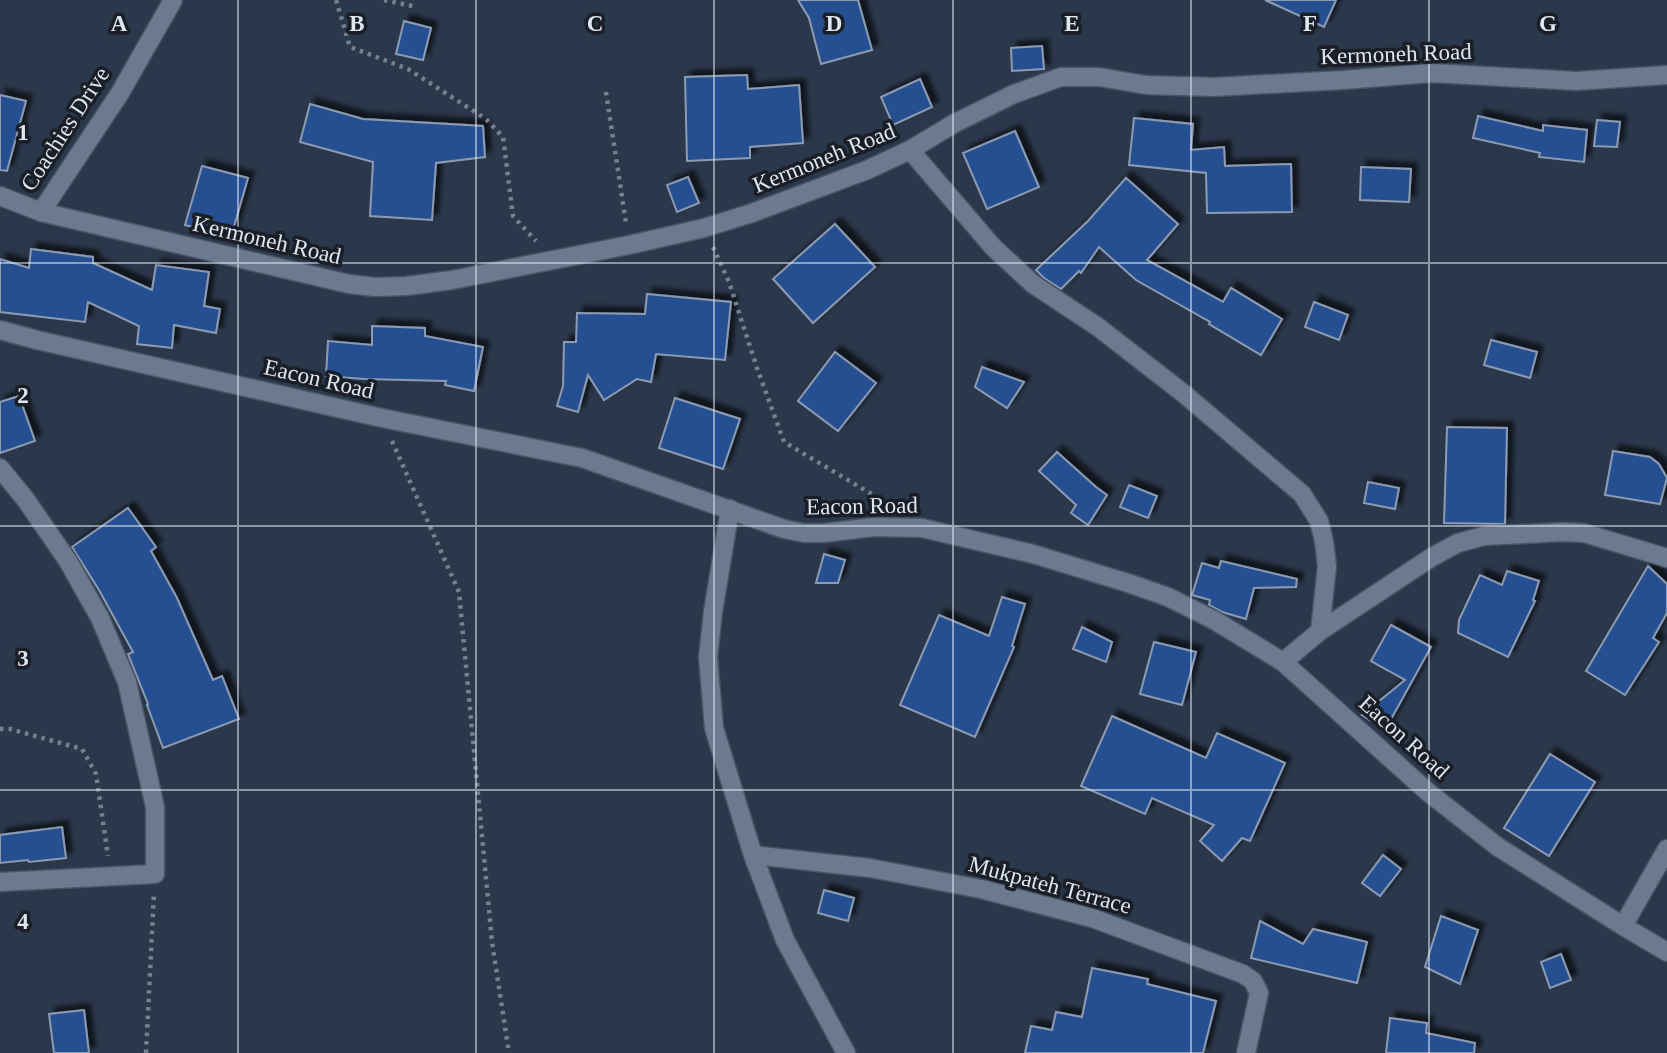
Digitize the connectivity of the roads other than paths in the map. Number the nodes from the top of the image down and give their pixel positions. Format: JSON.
{"nodes":[{"id":1,"x":173,"y":0,"type":"edge"},
{"id":2,"x":1667,"y":75,"type":"edge"},
{"id":3,"x":910,"y":150,"type":"junction"},
{"id":4,"x":0,"y":196,"type":"edge"},
{"id":5,"x":41,"y":212,"type":"junction"},
{"id":6,"x":0,"y":330,"type":"edge"},
{"id":7,"x":0,"y":468,"type":"edge"},
{"id":8,"x":730,"y":509,"type":"junction"},
{"id":9,"x":1667,"y":558,"type":"edge"},
{"id":10,"x":1320,"y":631,"type":"junction"},
{"id":11,"x":1283,"y":662,"type":"junction"},
{"id":12,"x":1667,"y":849,"type":"edge"},
{"id":13,"x":753,"y":855,"type":"junction"},
{"id":14,"x":0,"y":882,"type":"edge"},
{"id":15,"x":1623,"y":926,"type":"junction"},
{"id":16,"x":1667,"y":951,"type":"edge"},
{"id":17,"x":846,"y":1053,"type":"edge"},
{"id":18,"x":1246,"y":1053,"type":"edge"}],
"edges":[{"from":1,"to":5,"type":"street","name":"Coachies Drive"},
{"from":2,"to":3,"type":"street","name":"Kermoneh Road"},
{"from":3,"to":5,"type":"street","name":"Kermoneh Road"},
{"from":3,"to":10,"type":"street"},
{"from":4,"to":5,"type":"street","name":"Kermoneh Road"},
{"from":6,"to":8,"type":"street","name":"Eacon Road"},
{"from":7,"to":14,"type":"street"},
{"from":8,"to":11,"type":"street","name":"Eacon Road"},
{"from":8,"to":13,"type":"street"},
{"from":9,"to":10,"type":"street"},
{"from":10,"to":11,"type":"street"},
{"from":11,"to":15,"type":"street","name":"Eacon Road"},
{"from":12,"to":15,"type":"street"},
{"from":13,"to":17,"type":"street"},
{"from":13,"to":18,"type":"street","name":"Mukpateh Terrace"},
{"from":15,"to":16,"type":"street","name":"Eacon Road"}]}
